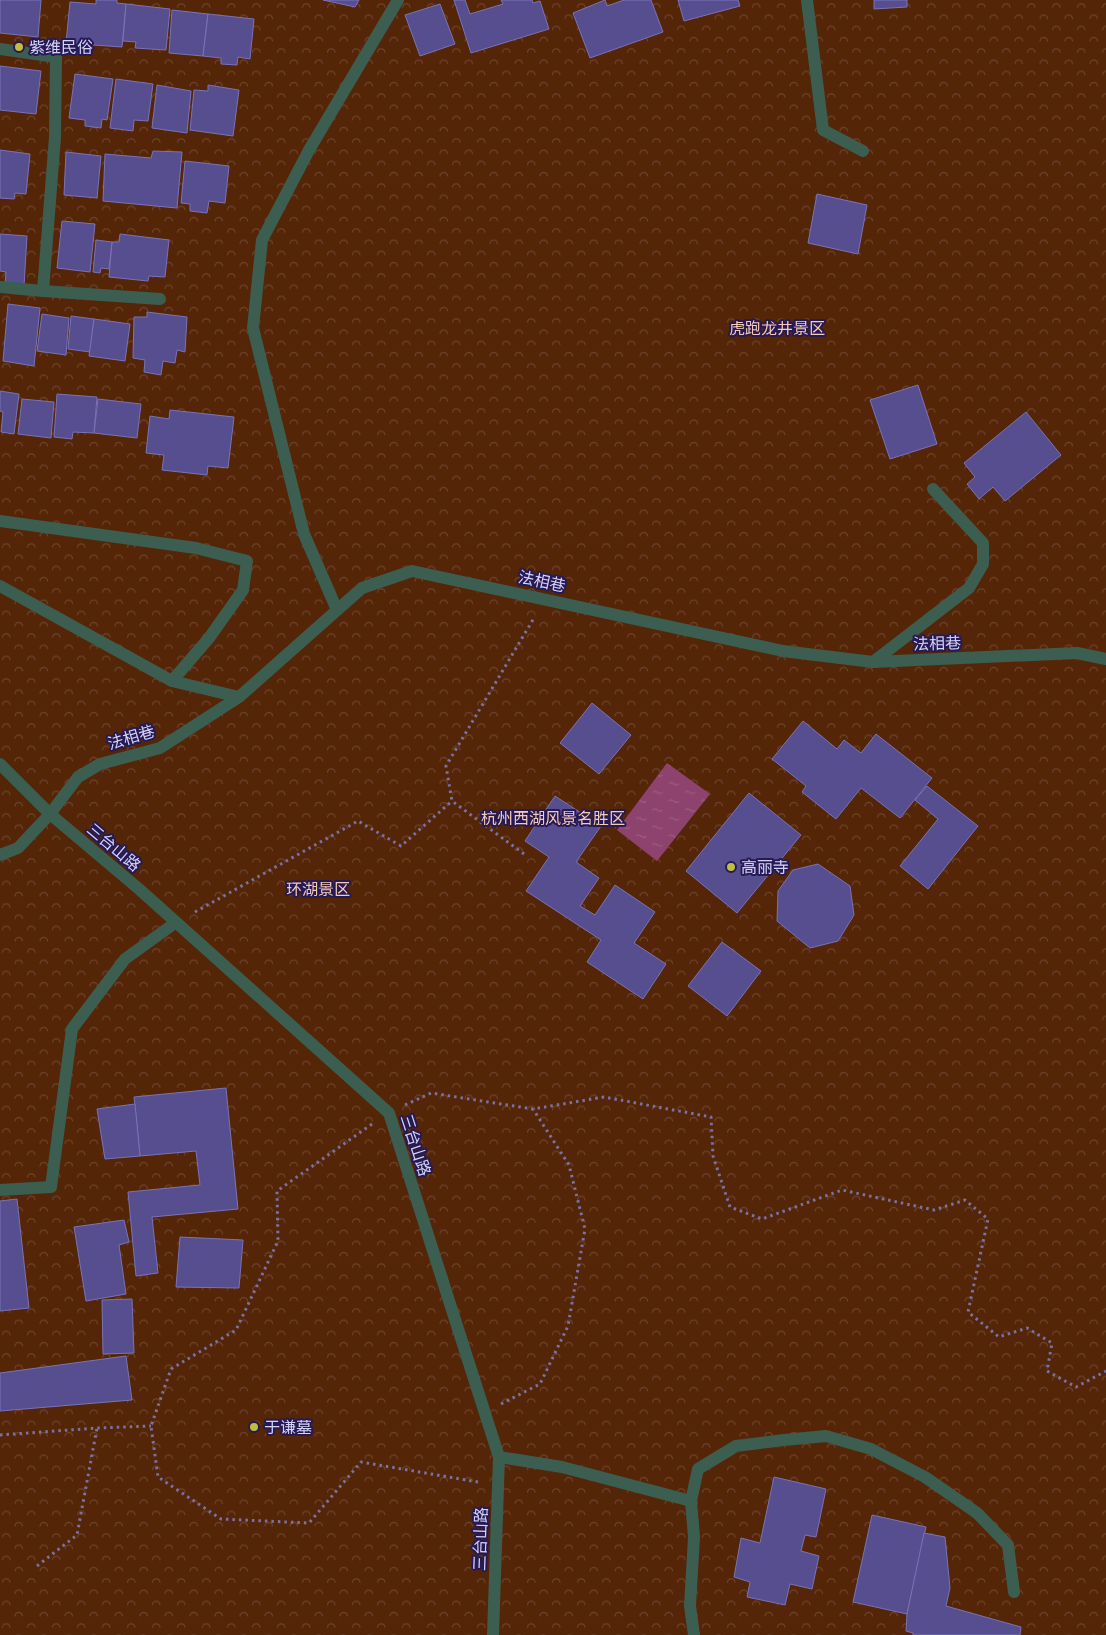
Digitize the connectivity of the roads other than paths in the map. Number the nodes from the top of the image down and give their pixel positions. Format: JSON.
{"nodes":[{"id":1,"x":398,"y":0,"type":"edge"},
{"id":2,"x":806,"y":0,"type":"edge"},
{"id":3,"x":0,"y":49,"type":"edge"},
{"id":4,"x":863,"y":151,"type":"dead end"},
{"id":5,"x":0,"y":288,"type":"edge"},
{"id":6,"x":43,"y":291,"type":"junction"},
{"id":7,"x":160,"y":299,"type":"dead end"},
{"id":8,"x":932,"y":489,"type":"dead end"},
{"id":9,"x":0,"y":521,"type":"edge"},
{"id":10,"x":0,"y":586,"type":"edge"},
{"id":11,"x":336,"y":610,"type":"junction"},
{"id":12,"x":1106,"y":659,"type":"edge"},
{"id":13,"x":872,"y":662,"type":"junction"},
{"id":14,"x":172,"y":681,"type":"junction"},
{"id":15,"x":239,"y":698,"type":"junction"},
{"id":16,"x":0,"y":764,"type":"edge"},
{"id":17,"x":50,"y":814,"type":"junction"},
{"id":18,"x":0,"y":854,"type":"edge"},
{"id":19,"x":176,"y":923,"type":"junction"},
{"id":20,"x":0,"y":1190,"type":"edge"},
{"id":21,"x":499,"y":1457,"type":"junction"},
{"id":22,"x":691,"y":1501,"type":"junction"},
{"id":23,"x":1014,"y":1592,"type":"dead end"},
{"id":24,"x":494,"y":1635,"type":"edge"},
{"id":25,"x":694,"y":1635,"type":"edge"}],
"edges":[{"from":1,"to":11,"type":"street"},
{"from":2,"to":4,"type":"street"},
{"from":3,"to":6,"type":"street"},
{"from":5,"to":6,"type":"street"},
{"from":6,"to":7,"type":"street"},
{"from":8,"to":13,"type":"street"},
{"from":9,"to":14,"type":"street"},
{"from":10,"to":14,"type":"street"},
{"from":11,"to":13,"type":"street","name":"法相巷"},
{"from":11,"to":15,"type":"street","name":"法相巷"},
{"from":12,"to":13,"type":"street","name":"法相巷"},
{"from":14,"to":15,"type":"street"},
{"from":15,"to":17,"type":"street","name":"法相巷"},
{"from":16,"to":17,"type":"street","name":"三台山路"},
{"from":17,"to":18,"type":"street","name":"法相巷"},
{"from":17,"to":19,"type":"street","name":"三台山路"},
{"from":19,"to":20,"type":"street"},
{"from":19,"to":21,"type":"street","name":"三台山路"},
{"from":21,"to":22,"type":"street"},
{"from":21,"to":24,"type":"street","name":"三台山路"},
{"from":22,"to":23,"type":"street"},
{"from":22,"to":25,"type":"street"}]}
